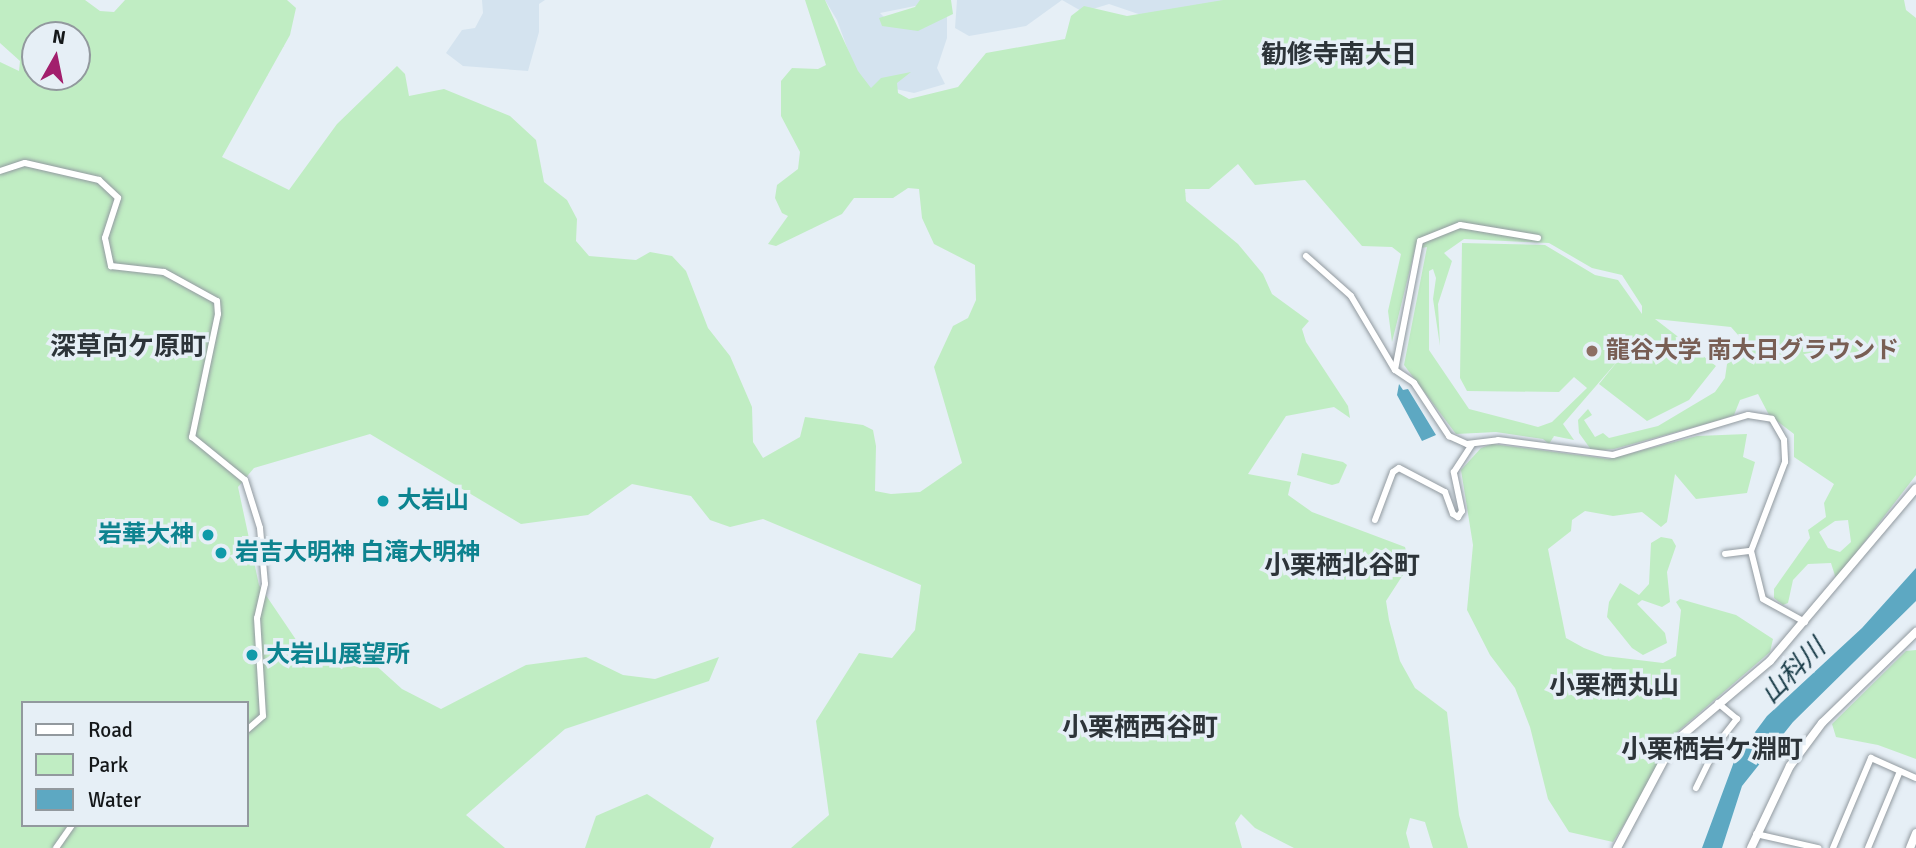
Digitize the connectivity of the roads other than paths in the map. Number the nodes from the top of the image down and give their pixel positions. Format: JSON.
{"nodes":[{"id":1,"x":0,"y":171,"type":"edge"},
{"id":2,"x":1538,"y":238,"type":"dead end"},
{"id":3,"x":1306,"y":256,"type":"dead end"},
{"id":4,"x":1395,"y":370,"type":"junction"},
{"id":5,"x":1472,"y":444,"type":"junction"},
{"id":6,"x":1916,"y":488,"type":"edge"},
{"id":7,"x":1375,"y":520,"type":"dead end"},
{"id":8,"x":1751,"y":551,"type":"junction"},
{"id":9,"x":1725,"y":554,"type":"dead end"},
{"id":10,"x":1805,"y":622,"type":"junction"},
{"id":11,"x":1914,"y":638,"type":"edge"},
{"id":12,"x":1718,"y":703,"type":"junction"},
{"id":13,"x":248,"y":729,"type":"edge"},
{"id":14,"x":1900,"y":771,"type":"junction"},
{"id":15,"x":1916,"y":778,"type":"edge"},
{"id":16,"x":1696,"y":788,"type":"dead end"},
{"id":17,"x":71,"y":827,"type":"edge"},
{"id":18,"x":1916,"y":833,"type":"edge"},
{"id":19,"x":1756,"y":834,"type":"junction"},
{"id":20,"x":56,"y":848,"type":"edge"},
{"id":21,"x":1617,"y":848,"type":"edge"},
{"id":22,"x":1751,"y":848,"type":"edge"},
{"id":23,"x":1818,"y":848,"type":"edge"},
{"id":24,"x":1833,"y":848,"type":"edge"},
{"id":25,"x":1868,"y":848,"type":"edge"},
{"id":26,"x":1910,"y":848,"type":"edge"}],
"edges":[{"from":1,"to":13,"type":"street"},
{"from":2,"to":4,"type":"street"},
{"from":3,"to":4,"type":"street"},
{"from":4,"to":5,"type":"street"},
{"from":5,"to":7,"type":"street"},
{"from":5,"to":8,"type":"street"},
{"from":6,"to":10,"type":"street"},
{"from":8,"to":9,"type":"street"},
{"from":8,"to":10,"type":"street"},
{"from":10,"to":12,"type":"street"},
{"from":11,"to":19,"type":"street"},
{"from":12,"to":16,"type":"street"},
{"from":12,"to":21,"type":"street"},
{"from":14,"to":15,"type":"street"},
{"from":14,"to":24,"type":"street"},
{"from":14,"to":25,"type":"street"},
{"from":17,"to":20,"type":"street"},
{"from":18,"to":26,"type":"street"},
{"from":19,"to":22,"type":"street"},
{"from":19,"to":23,"type":"street"}]}
